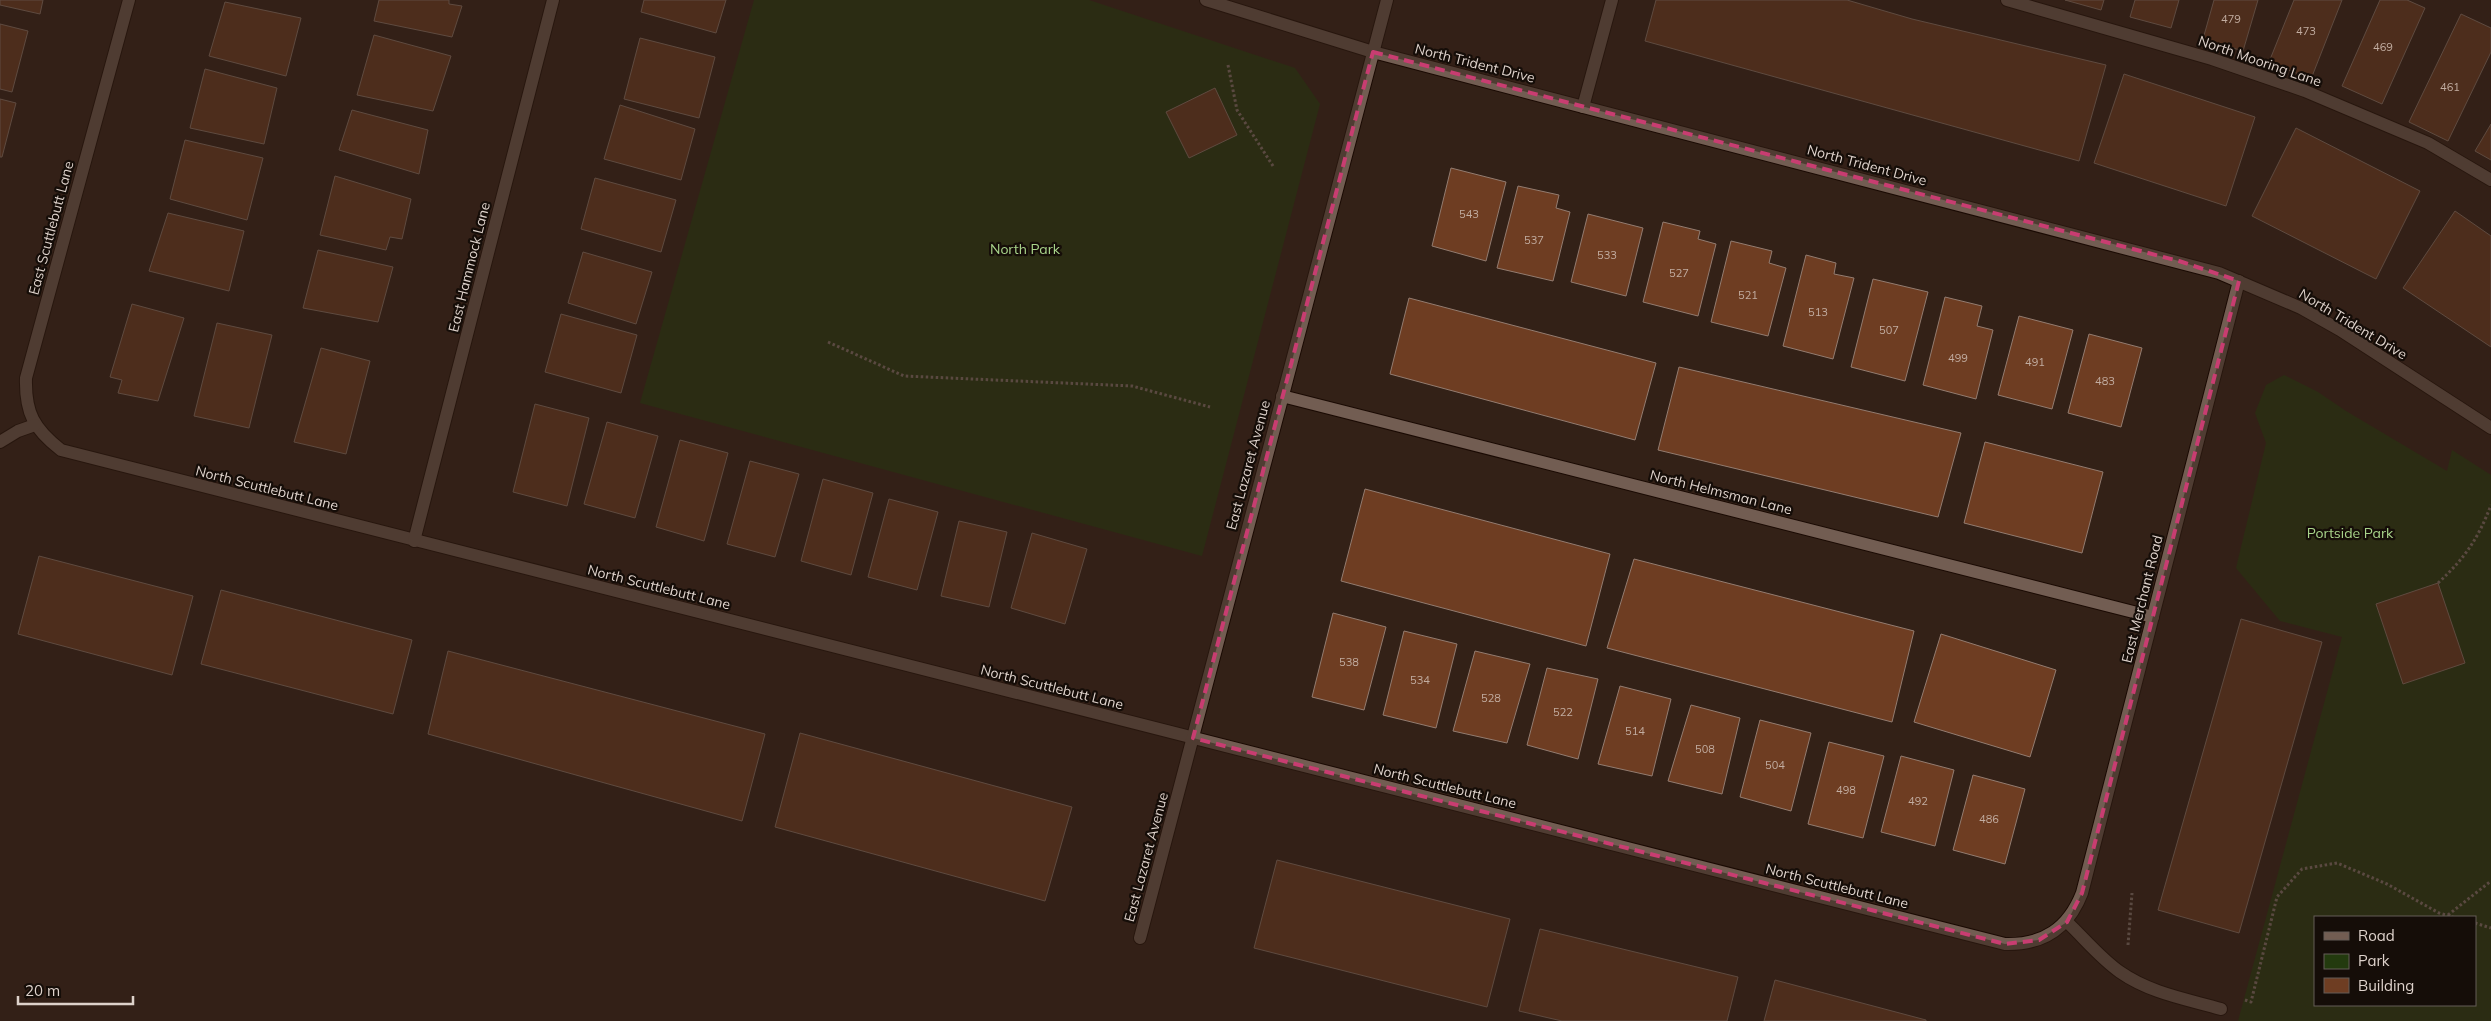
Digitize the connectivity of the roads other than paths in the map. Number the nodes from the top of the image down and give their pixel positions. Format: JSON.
{"nodes":[{"id":1,"x":129,"y":0,"type":"edge"},
{"id":2,"x":553,"y":0,"type":"edge"},
{"id":3,"x":1206,"y":0,"type":"edge"},
{"id":4,"x":1386,"y":0,"type":"edge"},
{"id":5,"x":1612,"y":0,"type":"edge"},
{"id":6,"x":2007,"y":0,"type":"edge"},
{"id":7,"x":1373,"y":52,"type":"junction"},
{"id":8,"x":1584,"y":107,"type":"junction"},
{"id":9,"x":2491,"y":180,"type":"edge"},
{"id":10,"x":2239,"y":281,"type":"junction"},
{"id":11,"x":1282,"y":396,"type":"junction"},
{"id":12,"x":35,"y":425,"type":"junction"},
{"id":13,"x":2491,"y":428,"type":"edge"},
{"id":14,"x":0,"y":442,"type":"edge"},
{"id":15,"x":414,"y":541,"type":"junction"},
{"id":16,"x":2153,"y":617,"type":"junction"},
{"id":17,"x":1192,"y":738,"type":"junction"},
{"id":18,"x":2067,"y":922,"type":"junction"},
{"id":19,"x":1140,"y":938,"type":"dead end"},
{"id":20,"x":2220,"y":1008,"type":"dead end"}],
"edges":[{"from":1,"to":12,"type":"street","name":"East Scuttlebutt Lane"},
{"from":2,"to":15,"type":"street","name":"East Hammock Lane"},
{"from":3,"to":7,"type":"street","name":"North Trident Drive"},
{"from":4,"to":7,"type":"street","name":"East Lazaret Avenue"},
{"from":5,"to":8,"type":"street"},
{"from":6,"to":9,"type":"street","name":"North Mooring Lane"},
{"from":7,"to":8,"type":"street","name":"North Trident Drive"},
{"from":7,"to":11,"type":"street","name":"East Lazaret Avenue"},
{"from":8,"to":10,"type":"street","name":"North Trident Drive"},
{"from":10,"to":13,"type":"street","name":"North Trident Drive"},
{"from":10,"to":16,"type":"street","name":"East Merchant Road"},
{"from":11,"to":16,"type":"street","name":"North Helmsman Lane"},
{"from":11,"to":17,"type":"street","name":"East Lazaret Avenue"},
{"from":12,"to":14,"type":"street"},
{"from":12,"to":15,"type":"street","name":"North Scuttlebutt Lane"},
{"from":15,"to":17,"type":"street","name":"North Scuttlebutt Lane"},
{"from":16,"to":18,"type":"street","name":"East Merchant Road"},
{"from":17,"to":18,"type":"street","name":"North Scuttlebutt Lane"},
{"from":17,"to":19,"type":"street","name":"East Lazaret Avenue"},
{"from":18,"to":20,"type":"street"}]}
